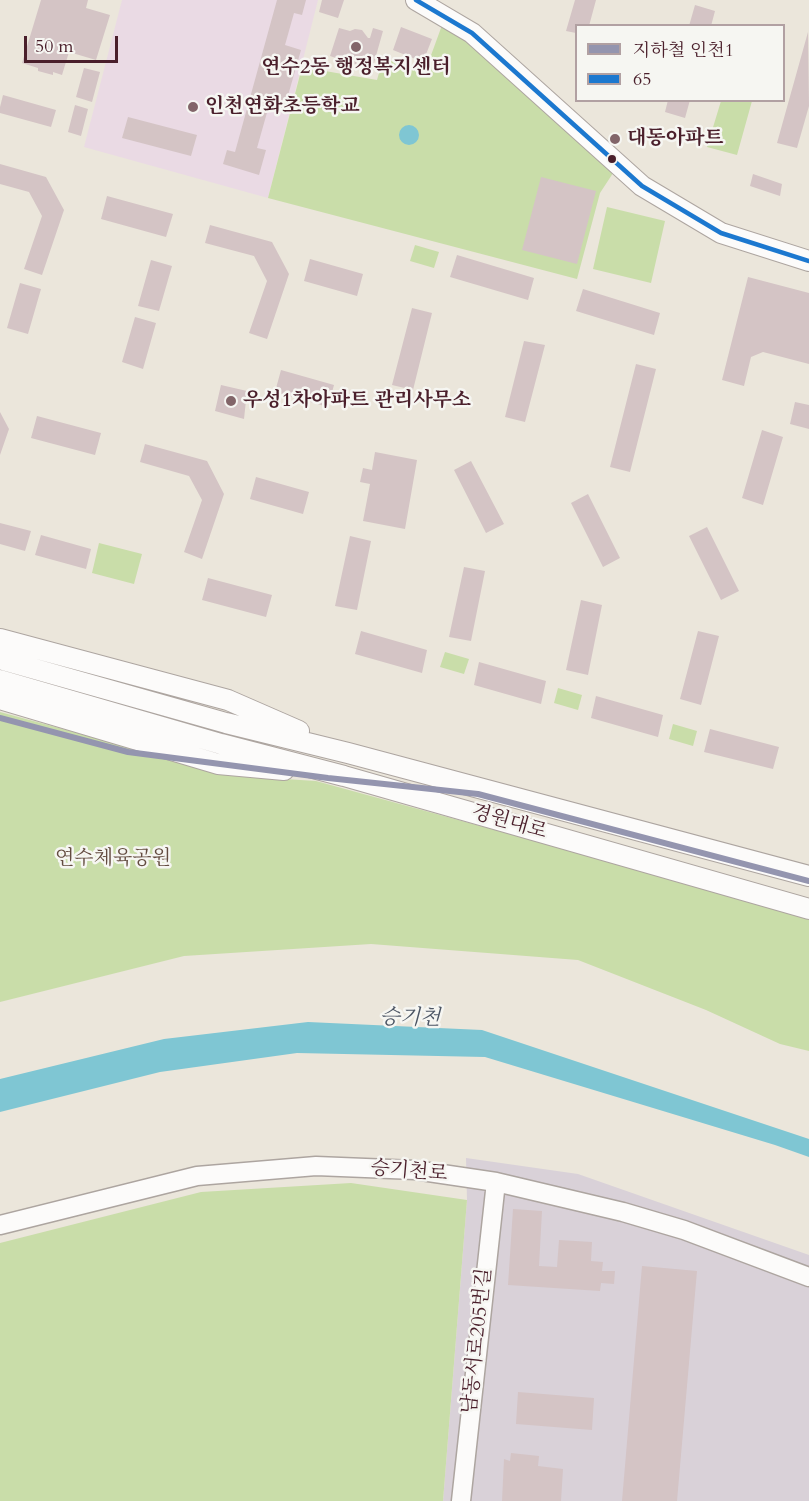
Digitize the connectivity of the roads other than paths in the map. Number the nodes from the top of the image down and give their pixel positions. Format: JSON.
{"nodes":[{"id":1,"x":418,"y":0,"type":"edge"},
{"id":2,"x":809,"y":261,"type":"edge"},
{"id":3,"x":0,"y":639,"type":"edge"},
{"id":4,"x":0,"y":659,"type":"edge"},
{"id":5,"x":0,"y":680,"type":"edge"},
{"id":6,"x":0,"y":699,"type":"edge"},
{"id":7,"x":348,"y":753,"type":"junction"},
{"id":8,"x":344,"y":776,"type":"junction"},
{"id":9,"x":809,"y":876,"type":"edge"},
{"id":10,"x":809,"y":909,"type":"edge"},
{"id":11,"x":496,"y":1182,"type":"junction"},
{"id":12,"x":0,"y":1225,"type":"edge"},
{"id":13,"x":809,"y":1277,"type":"edge"},
{"id":14,"x":461,"y":1501,"type":"edge"}],
"edges":[{"from":1,"to":2,"type":"main road"},
{"from":3,"to":7,"type":"main road"},
{"from":4,"to":7,"type":"main road","name":"경원대로"},
{"from":5,"to":8,"type":"main road","name":"경원대로"},
{"from":6,"to":8,"type":"main road"},
{"from":7,"to":9,"type":"main road","name":"경원대로"},
{"from":8,"to":10,"type":"main road","name":"경원대로"},
{"from":11,"to":12,"type":"street","name":"승기천로"},
{"from":11,"to":13,"type":"street","name":"승기천로"},
{"from":11,"to":14,"type":"street","name":"남동서로205번길"}]}
